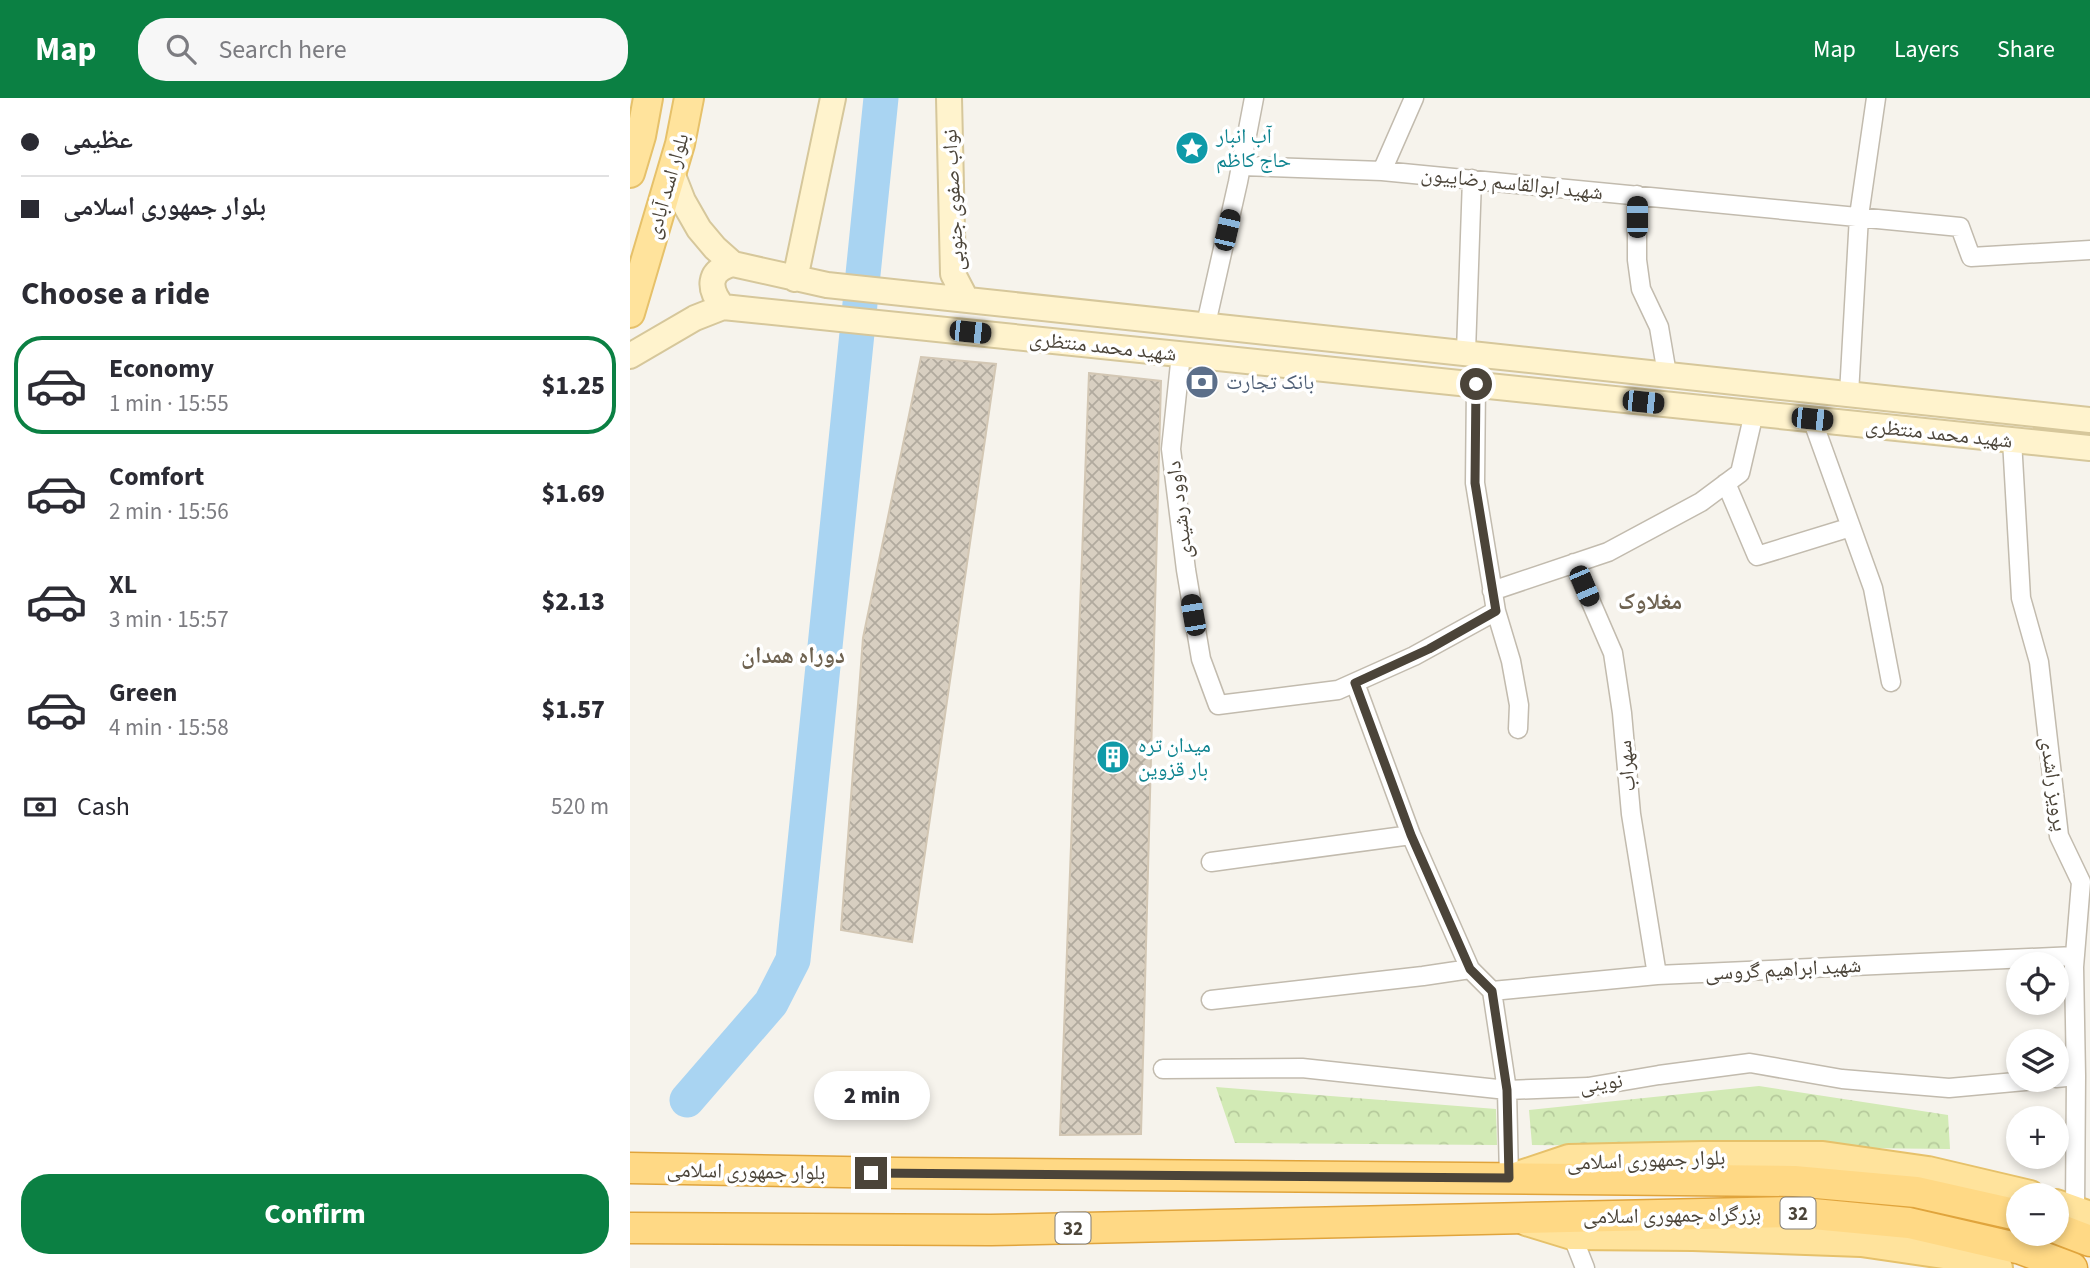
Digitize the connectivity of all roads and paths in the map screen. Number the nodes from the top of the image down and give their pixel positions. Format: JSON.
{"nodes":[{"id":1,"x":648,"y":98,"type":"edge"},
{"id":2,"x":688,"y":98,"type":"edge"},
{"id":3,"x":833,"y":98,"type":"edge"},
{"id":4,"x":949,"y":98,"type":"edge"},
{"id":5,"x":1254,"y":98,"type":"edge"},
{"id":6,"x":1413,"y":98,"type":"edge"},
{"id":7,"x":1876,"y":98,"type":"edge"},
{"id":8,"x":1241,"y":166,"type":"junction"},
{"id":9,"x":1382,"y":171,"type":"junction"},
{"id":10,"x":630,"y":173,"type":"edge"},
{"id":11,"x":672,"y":173,"type":"junction"},
{"id":12,"x":1472,"y":179,"type":"junction"},
{"id":13,"x":1637,"y":195,"type":"junction"},
{"id":14,"x":1859,"y":216,"type":"junction"},
{"id":15,"x":2090,"y":250,"type":"edge"},
{"id":16,"x":733,"y":264,"type":"junction"},
{"id":17,"x":797,"y":272,"type":"junction"},
{"id":18,"x":938,"y":284,"type":"junction"},
{"id":19,"x":723,"y":307,"type":"junction"},
{"id":20,"x":630,"y":313,"type":"edge"},
{"id":21,"x":1206,"y":324,"type":"junction"},
{"id":22,"x":1466,"y":352,"type":"junction"},
{"id":23,"x":1181,"y":354,"type":"junction"},
{"id":24,"x":630,"y":356,"type":"edge"},
{"id":25,"x":1667,"y":374,"type":"junction"},
{"id":26,"x":1476,"y":384,"type":"junction"},
{"id":27,"x":1849,"y":394,"type":"junction"},
{"id":28,"x":1754,"y":414,"type":"junction"},
{"id":29,"x":1812,"y":419,"type":"junction"},
{"id":30,"x":2090,"y":420,"type":"edge"},
{"id":31,"x":2012,"y":440,"type":"junction"},
{"id":32,"x":2090,"y":448,"type":"edge"},
{"id":33,"x":1726,"y":483,"type":"junction"},
{"id":34,"x":1851,"y":527,"type":"junction"},
{"id":35,"x":1574,"y":563,"type":"junction"},
{"id":36,"x":1492,"y":591,"type":"junction"},
{"id":37,"x":1496,"y":611,"type":"junction"},
{"id":38,"x":1891,"y":682,"type":"dead end"},
{"id":39,"x":1355,"y":683,"type":"junction"},
{"id":40,"x":1518,"y":730,"type":"dead end"},
{"id":41,"x":1411,"y":835,"type":"junction"},
{"id":42,"x":1211,"y":862,"type":"dead end"},
{"id":43,"x":2075,"y":956,"type":"junction"},
{"id":44,"x":1470,"y":969,"type":"junction"},
{"id":45,"x":1657,"y":975,"type":"junction"},
{"id":46,"x":1492,"y":991,"type":"junction"},
{"id":47,"x":1211,"y":1000,"type":"dead end"},
{"id":48,"x":1163,"y":1069,"type":"dead end"},
{"id":49,"x":2076,"y":1076,"type":"junction"},
{"id":50,"x":2069,"y":1077,"type":"edge"},
{"id":51,"x":2006,"y":1083,"type":"edge"},
{"id":52,"x":1507,"y":1090,"type":"junction"},
{"id":53,"x":630,"y":1168,"type":"edge"},
{"id":54,"x":1509,"y":1178,"type":"junction"},
{"id":55,"x":2006,"y":1189,"type":"edge"},
{"id":56,"x":2006,"y":1212,"type":"edge"},
{"id":57,"x":2069,"y":1215,"type":"edge"},
{"id":58,"x":1517,"y":1218,"type":"junction"},
{"id":59,"x":630,"y":1228,"type":"edge"},
{"id":60,"x":1572,"y":1235,"type":"junction"},
{"id":61,"x":2090,"y":1241,"type":"edge"},
{"id":62,"x":1585,"y":1268,"type":"edge"},
{"id":63,"x":1998,"y":1268,"type":"edge"},
{"id":64,"x":2072,"y":1268,"type":"edge"}],
"edges":[{"from":1,"to":10,"type":"main road","name":"بلوار اسد آبادی"},
{"from":2,"to":11,"type":"main road","name":"بلوار اسد آبادی"},
{"from":3,"to":17,"type":"main road"},
{"from":4,"to":18,"type":"main road","name":"نواب صفوی جنوبی"},
{"from":5,"to":8,"type":"street"},
{"from":6,"to":9,"type":"street"},
{"from":7,"to":14,"type":"street"},
{"from":8,"to":9,"type":"street","name":"شهید ابوالقاسم رضاییون"},
{"from":8,"to":21,"type":"street"},
{"from":9,"to":12,"type":"street","name":"شهید ابوالقاسم رضاییون"},
{"from":11,"to":16,"type":"main road"},
{"from":11,"to":20,"type":"main road","name":"بلوار اسد آبادی"},
{"from":12,"to":13,"type":"street","name":"شهید ابوالقاسم رضاییون"},
{"from":12,"to":22,"type":"street"},
{"from":13,"to":14,"type":"street","name":"شهید ابوالقاسم رضاییون"},
{"from":13,"to":25,"type":"street"},
{"from":14,"to":15,"type":"street","name":"شهید ابوالقاسم رضاییون"},
{"from":14,"to":27,"type":"street"},
{"from":16,"to":17,"type":"main road","name":"شهید محمد منتظری"},
{"from":16,"to":19,"type":"main road"},
{"from":17,"to":18,"type":"main road","name":"شهید محمد منتظری"},
{"from":18,"to":21,"type":"main road","name":"شهید محمد منتظری"},
{"from":19,"to":23,"type":"main road","name":"شهید محمد منتظری"},
{"from":19,"to":24,"type":"main road","name":"شهید محمد منتظری"},
{"from":21,"to":22,"type":"main road","name":"شهید محمد منتظری"},
{"from":22,"to":25,"type":"main road","name":"شهید محمد منتظری"},
{"from":23,"to":26,"type":"main road","name":"شهید محمد منتظری"},
{"from":23,"to":39,"type":"street","name":"داوود رشیدی"},
{"from":25,"to":27,"type":"main road","name":"شهید محمد منتظری"},
{"from":26,"to":28,"type":"main road","name":"شهید محمد منتظری"},
{"from":26,"to":36,"type":"street"},
{"from":27,"to":30,"type":"main road","name":"شهید محمد منتظری"},
{"from":28,"to":29,"type":"main road","name":"شهید محمد منتظری"},
{"from":28,"to":33,"type":"street"},
{"from":29,"to":31,"type":"main road","name":"شهید محمد منتظری"},
{"from":29,"to":34,"type":"street"},
{"from":31,"to":32,"type":"main road","name":"شهید محمد منتظری"},
{"from":31,"to":43,"type":"street","name":"پرویز راشدی"},
{"from":33,"to":34,"type":"street"},
{"from":33,"to":35,"type":"street"},
{"from":34,"to":38,"type":"street"},
{"from":35,"to":36,"type":"street"},
{"from":35,"to":45,"type":"street","name":"سهراب"},
{"from":36,"to":37,"type":"street"},
{"from":37,"to":39,"type":"street"},
{"from":37,"to":40,"type":"street"},
{"from":39,"to":41,"type":"street"},
{"from":41,"to":42,"type":"street"},
{"from":41,"to":44,"type":"street"},
{"from":43,"to":45,"type":"street","name":"شهید ابراهیم گروسی"},
{"from":43,"to":49,"type":"street","name":"پرویز راشدی"},
{"from":44,"to":46,"type":"street"},
{"from":44,"to":47,"type":"street"},
{"from":45,"to":46,"type":"street","name":"شهید ابراهیم گروسی"},
{"from":46,"to":52,"type":"street"},
{"from":48,"to":52,"type":"street","name":"نوینی"},
{"from":49,"to":50,"type":"street"},
{"from":49,"to":57,"type":"street","name":"پرویز راشدی"},
{"from":51,"to":52,"type":"street","name":"نوینی"},
{"from":52,"to":54,"type":"street"},
{"from":53,"to":54,"type":"highway","name":"بلوار جمهوری اسلامی","number":"32"},
{"from":54,"to":55,"type":"main road","name":"بلوار جمهوری اسلامی","number":"32"},
{"from":54,"to":56,"type":"highway","name":"بزرگراه جمهوری اسلامی","number":"32"},
{"from":57,"to":61,"type":"highway"},
{"from":58,"to":59,"type":"highway","number":"32"},
{"from":58,"to":60,"type":"main road","number":"32"},
{"from":58,"to":64,"type":"highway","name":"بزرگراه جمهوری اسلامی","number":"32"},
{"from":60,"to":62,"type":"street"},
{"from":60,"to":63,"type":"main road","number":"32"}]}
